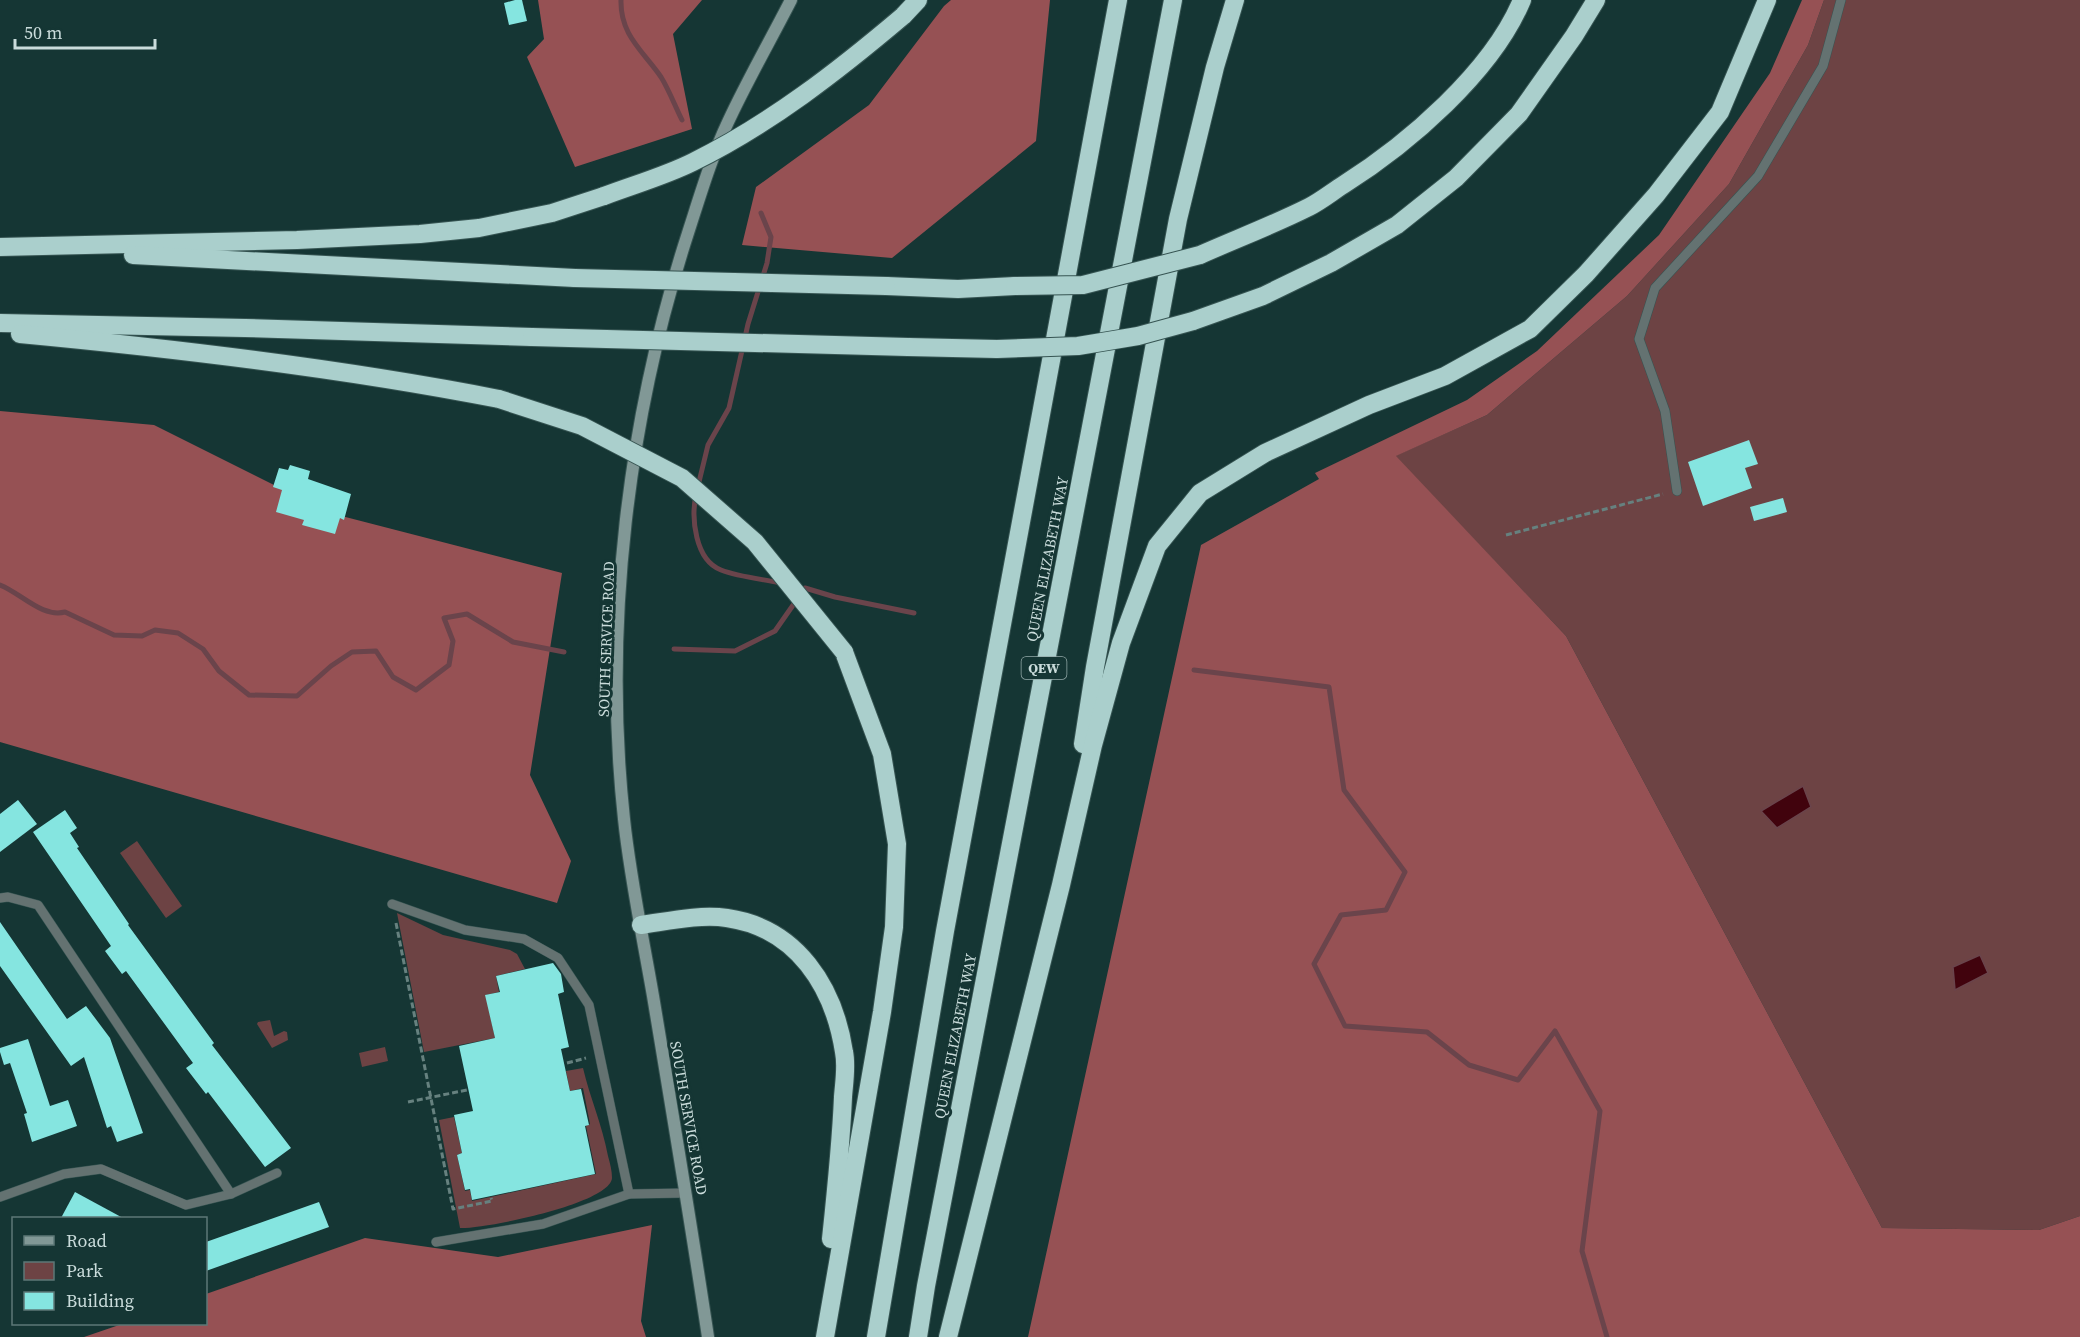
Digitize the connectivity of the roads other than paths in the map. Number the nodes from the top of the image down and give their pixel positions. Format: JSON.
{"nodes":[{"id":1,"x":792,"y":0,"type":"edge"},
{"id":2,"x":918,"y":0,"type":"edge"},
{"id":3,"x":1118,"y":0,"type":"edge"},
{"id":4,"x":1173,"y":0,"type":"edge"},
{"id":5,"x":1235,"y":0,"type":"edge"},
{"id":6,"x":1522,"y":0,"type":"edge"},
{"id":7,"x":1596,"y":0,"type":"edge"},
{"id":8,"x":1767,"y":0,"type":"edge"},
{"id":9,"x":1841,"y":0,"type":"edge"},
{"id":10,"x":0,"y":248,"type":"edge"},
{"id":11,"x":0,"y":322,"type":"edge"},
{"id":12,"x":0,"y":332,"type":"edge"},
{"id":13,"x":1677,"y":491,"type":"road end"},
{"id":14,"x":1061,"y":885,"type":"junction"},
{"id":15,"x":0,"y":898,"type":"edge"},
{"id":16,"x":393,"y":904,"type":"dead end"},
{"id":17,"x":641,"y":925,"type":"junction"},
{"id":18,"x":277,"y":1173,"type":"dead end"},
{"id":19,"x":686,"y":1193,"type":"junction"},
{"id":20,"x":231,"y":1194,"type":"junction"},
{"id":21,"x":629,"y":1194,"type":"junction"},
{"id":22,"x":0,"y":1197,"type":"edge"},
{"id":23,"x":436,"y":1242,"type":"dead end"},
{"id":24,"x":708,"y":1337,"type":"edge"},
{"id":25,"x":824,"y":1337,"type":"edge"},
{"id":26,"x":876,"y":1337,"type":"edge"},
{"id":27,"x":918,"y":1337,"type":"edge"},
{"id":28,"x":948,"y":1337,"type":"edge"}],
"edges":[{"from":1,"to":17,"type":"main road","name":"SOUTH SERVICE ROAD"},
{"from":2,"to":10,"type":"highway","bridge":true},
{"from":3,"to":26,"type":"highway","name":"QUEEN ELIZABETH WAY"},
{"from":4,"to":27,"type":"highway","name":"QUEEN ELIZABETH WAY","number":"QEW"},
{"from":5,"to":14,"type":"highway"},
{"from":6,"to":10,"type":"highway","bridge":true},
{"from":7,"to":11,"type":"highway","bridge":true},
{"from":8,"to":14,"type":"highway"},
{"from":9,"to":13,"type":"lane"},
{"from":12,"to":25,"type":"highway","bridge":true},
{"from":14,"to":28,"type":"highway"},
{"from":15,"to":20,"type":"lane"},
{"from":16,"to":21,"type":"lane"},
{"from":17,"to":19,"type":"main road","name":"SOUTH SERVICE ROAD"},
{"from":17,"to":25,"type":"highway"},
{"from":18,"to":20,"type":"lane"},
{"from":19,"to":21,"type":"lane"},
{"from":19,"to":24,"type":"main road","name":"SOUTH SERVICE ROAD"},
{"from":20,"to":22,"type":"lane"},
{"from":21,"to":23,"type":"lane"}]}
